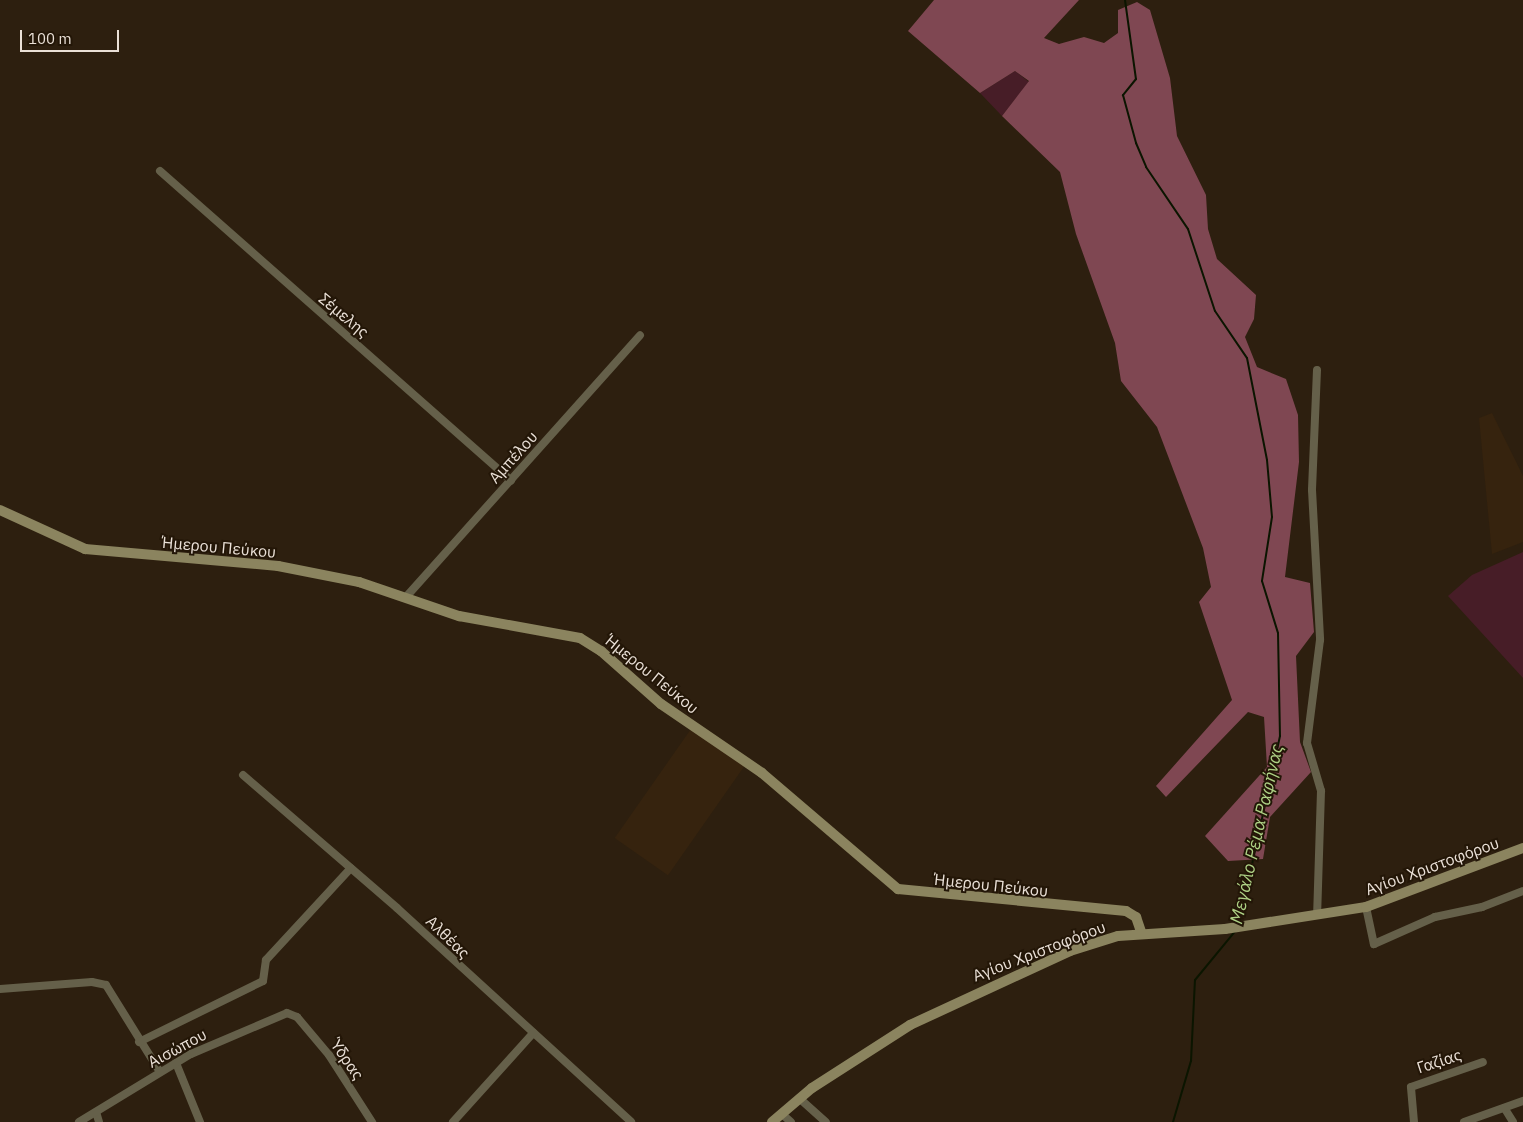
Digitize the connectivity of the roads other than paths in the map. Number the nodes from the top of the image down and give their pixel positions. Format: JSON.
{"nodes":[{"id":1,"x":160,"y":171,"type":"dead end"},
{"id":2,"x":640,"y":335,"type":"dead end"},
{"id":3,"x":1317,"y":370,"type":"dead end"},
{"id":4,"x":511,"y":480,"type":"junction"},
{"id":5,"x":0,"y":510,"type":"edge"},
{"id":6,"x":406,"y":597,"type":"junction"},
{"id":7,"x":243,"y":775,"type":"dead end"},
{"id":8,"x":1523,"y":848,"type":"edge"},
{"id":9,"x":351,"y":868,"type":"junction"},
{"id":10,"x":1523,"y":891,"type":"edge"},
{"id":11,"x":1366,"y":907,"type":"junction"},
{"id":12,"x":1317,"y":915,"type":"junction"},
{"id":13,"x":1142,"y":934,"type":"junction"},
{"id":14,"x":0,"y":989,"type":"edge"},
{"id":15,"x":294,"y":1014,"type":"joint"},
{"id":16,"x":533,"y":1033,"type":"junction"},
{"id":17,"x":139,"y":1042,"type":"junction"},
{"id":18,"x":1483,"y":1062,"type":"dead end"},
{"id":19,"x":176,"y":1063,"type":"junction"},
{"id":20,"x":160,"y":1072,"type":"junction"},
{"id":21,"x":799,"y":1098,"type":"junction"},
{"id":22,"x":1523,"y":1101,"type":"edge"},
{"id":23,"x":1506,"y":1109,"type":"junction"},
{"id":24,"x":96,"y":1112,"type":"junction"},
{"id":25,"x":782,"y":1114,"type":"junction"},
{"id":26,"x":79,"y":1122,"type":"edge"},
{"id":27,"x":100,"y":1122,"type":"edge"},
{"id":28,"x":200,"y":1122,"type":"edge"},
{"id":29,"x":372,"y":1122,"type":"edge"},
{"id":30,"x":453,"y":1122,"type":"edge"},
{"id":31,"x":631,"y":1122,"type":"edge"},
{"id":32,"x":772,"y":1122,"type":"edge"},
{"id":33,"x":791,"y":1122,"type":"edge"},
{"id":34,"x":826,"y":1122,"type":"edge"},
{"id":35,"x":1414,"y":1122,"type":"edge"},
{"id":36,"x":1464,"y":1122,"type":"edge"},
{"id":37,"x":1513,"y":1122,"type":"edge"}],
"edges":[{"from":1,"to":4,"type":"street","name":"Σέμελης"},
{"from":2,"to":4,"type":"street","name":"Αμπέλου"},
{"from":3,"to":12,"type":"street"},
{"from":4,"to":6,"type":"street","name":"Αμπέλου"},
{"from":5,"to":6,"type":"street","name":"Ήμερου Πεύκου"},
{"from":6,"to":13,"type":"street","name":"Ήμερου Πεύκου"},
{"from":7,"to":9,"type":"street","name":"Αλθέας"},
{"from":8,"to":11,"type":"street","name":"Αγίου Χριστοφόρου"},
{"from":9,"to":16,"type":"street","name":"Αλθέας"},
{"from":9,"to":17,"type":"street"},
{"from":10,"to":11,"type":"street"},
{"from":11,"to":12,"type":"street","name":"Αγίου Χριστοφόρου"},
{"from":12,"to":13,"type":"street","name":"Αγίου Χριστοφόρου"},
{"from":13,"to":21,"type":"street","name":"Αγίου Χριστοφόρου"},
{"from":14,"to":17,"type":"street"},
{"from":15,"to":19,"type":"street","name":"Αισώπου"},
{"from":15,"to":29,"type":"street","name":"Ύδρας"},
{"from":16,"to":30,"type":"street"},
{"from":16,"to":31,"type":"street","name":"Αλθέας"},
{"from":17,"to":20,"type":"street"},
{"from":18,"to":35,"type":"street","name":"Γαζίας"},
{"from":19,"to":20,"type":"street","name":"Αισώπου"},
{"from":19,"to":28,"type":"street"},
{"from":20,"to":24,"type":"street","name":"Αισώπου"},
{"from":21,"to":25,"type":"street","name":"Αγίου Χριστοφόρου"},
{"from":21,"to":34,"type":"street"},
{"from":22,"to":23,"type":"street"},
{"from":23,"to":36,"type":"street"},
{"from":23,"to":37,"type":"street"},
{"from":24,"to":26,"type":"street","name":"Αισώπου"},
{"from":24,"to":27,"type":"street"},
{"from":25,"to":32,"type":"street","name":"Αγίου Χριστοφόρου"},
{"from":25,"to":33,"type":"street"}]}
